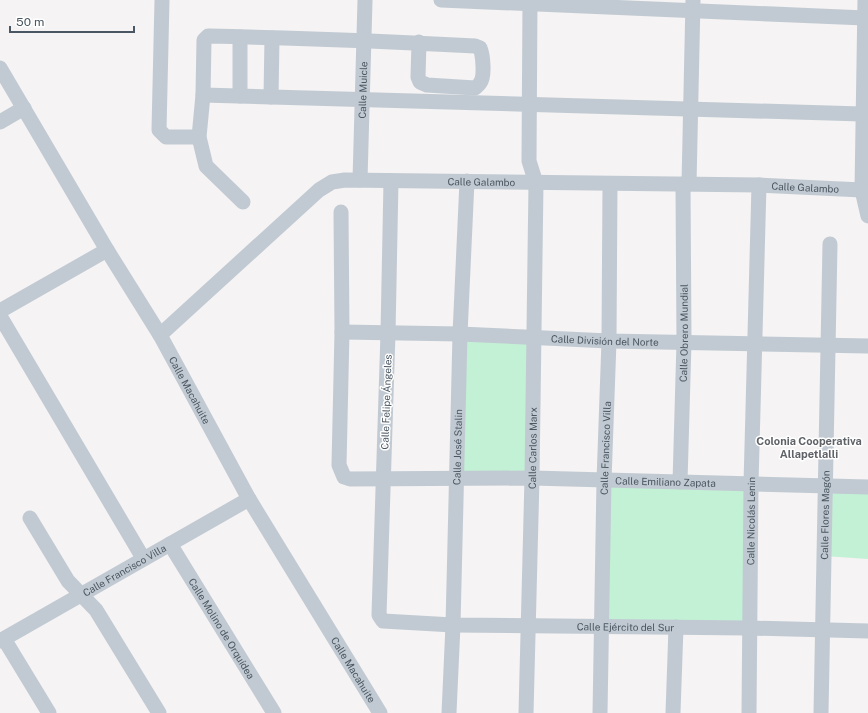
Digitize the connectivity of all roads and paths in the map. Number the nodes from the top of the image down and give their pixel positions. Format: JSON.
{"nodes":[{"id":1,"x":162,"y":0,"type":"edge"},
{"id":2,"x":365,"y":0,"type":"edge"},
{"id":3,"x":441,"y":0,"type":"edge"},
{"id":4,"x":865,"y":0,"type":"edge"},
{"id":5,"x":530,"y":2,"type":"edge"},
{"id":6,"x":693,"y":5,"type":"edge"},
{"id":7,"x":865,"y":18,"type":"junction"},
{"id":8,"x":240,"y":37,"type":"junction"},
{"id":9,"x":272,"y":38,"type":"junction"},
{"id":10,"x":364,"y":40,"type":"junction"},
{"id":11,"x":419,"y":42,"type":"junction"},
{"id":12,"x":0,"y":68,"type":"edge"},
{"id":13,"x":203,"y":96,"type":"junction"},
{"id":14,"x":240,"y":96,"type":"junction"},
{"id":15,"x":271,"y":97,"type":"junction"},
{"id":16,"x":362,"y":99,"type":"junction"},
{"id":17,"x":529,"y":104,"type":"junction"},
{"id":18,"x":24,"y":108,"type":"junction"},
{"id":19,"x":690,"y":109,"type":"junction"},
{"id":20,"x":862,"y":114,"type":"junction"},
{"id":21,"x":0,"y":122,"type":"edge"},
{"id":22,"x":199,"y":136,"type":"junction"},
{"id":23,"x":360,"y":180,"type":"junction"},
{"id":24,"x":467,"y":180,"type":"junction"},
{"id":25,"x":391,"y":181,"type":"junction"},
{"id":26,"x":536,"y":183,"type":"junction"},
{"id":27,"x":610,"y":184,"type":"junction"},
{"id":28,"x":686,"y":184,"type":"junction"},
{"id":29,"x":759,"y":185,"type":"junction"},
{"id":30,"x":862,"y":190,"type":"junction"},
{"id":31,"x":243,"y":202,"type":"dead end"},
{"id":32,"x":341,"y":212,"type":"dead end"},
{"id":33,"x":868,"y":216,"type":"edge"},
{"id":34,"x":830,"y":244,"type":"dead end"},
{"id":35,"x":107,"y":250,"type":"junction"},
{"id":36,"x":0,"y":310,"type":"edge"},
{"id":37,"x":0,"y":316,"type":"edge"},
{"id":38,"x":342,"y":332,"type":"junction"},
{"id":39,"x":388,"y":333,"type":"junction"},
{"id":40,"x":460,"y":334,"type":"junction"},
{"id":41,"x":160,"y":335,"type":"junction"},
{"id":42,"x":534,"y":337,"type":"junction"},
{"id":43,"x":609,"y":341,"type":"junction"},
{"id":44,"x":684,"y":342,"type":"junction"},
{"id":45,"x":754,"y":344,"type":"junction"},
{"id":46,"x":829,"y":345,"type":"junction"},
{"id":47,"x":868,"y":346,"type":"edge"},
{"id":48,"x":384,"y":478,"type":"junction"},
{"id":49,"x":457,"y":478,"type":"junction"},
{"id":50,"x":532,"y":478,"type":"junction"},
{"id":51,"x":604,"y":481,"type":"junction"},
{"id":52,"x":680,"y":482,"type":"junction"},
{"id":53,"x":751,"y":484,"type":"junction"},
{"id":54,"x":825,"y":485,"type":"junction"},
{"id":55,"x":868,"y":487,"type":"edge"},
{"id":56,"x":249,"y":499,"type":"junction"},
{"id":57,"x":30,"y":518,"type":"dead end"},
{"id":58,"x":170,"y":544,"type":"junction"},
{"id":59,"x":144,"y":558,"type":"junction"},
{"id":60,"x":81,"y":596,"type":"junction"},
{"id":61,"x":383,"y":621,"type":"joint"},
{"id":62,"x":453,"y":624,"type":"junction"},
{"id":63,"x":529,"y":625,"type":"junction"},
{"id":64,"x":602,"y":626,"type":"junction"},
{"id":65,"x":676,"y":626,"type":"junction"},
{"id":66,"x":749,"y":628,"type":"junction"},
{"id":67,"x":823,"y":630,"type":"junction"},
{"id":68,"x":868,"y":631,"type":"edge"},
{"id":69,"x":2,"y":640,"type":"edge"},
{"id":70,"x":49,"y":713,"type":"edge"},
{"id":71,"x":159,"y":713,"type":"edge"},
{"id":72,"x":274,"y":713,"type":"edge"},
{"id":73,"x":380,"y":713,"type":"edge"},
{"id":74,"x":449,"y":713,"type":"edge"},
{"id":75,"x":526,"y":713,"type":"edge"},
{"id":76,"x":600,"y":713,"type":"edge"},
{"id":77,"x":673,"y":713,"type":"edge"},
{"id":78,"x":749,"y":713,"type":"edge"},
{"id":79,"x":821,"y":713,"type":"edge"}],
"edges":[{"from":1,"to":22,"type":"street"},
{"from":2,"to":10,"type":"street","name":"Calle Muicle"},
{"from":3,"to":5,"type":"street"},
{"from":4,"to":7,"type":"street"},
{"from":5,"to":6,"type":"street"},
{"from":5,"to":17,"type":"street","name":"Calle Carlos Marx"},
{"from":6,"to":7,"type":"street"},
{"from":6,"to":19,"type":"street","name":"Calle Obrero Mundial"},
{"from":7,"to":20,"type":"street"},
{"from":8,"to":9,"type":"street"},
{"from":8,"to":13,"type":"street"},
{"from":8,"to":14,"type":"street"},
{"from":9,"to":10,"type":"street"},
{"from":9,"to":15,"type":"street"},
{"from":10,"to":11,"type":"street"},
{"from":10,"to":16,"type":"street","name":"Calle Muicle"},
{"from":11,"to":11,"type":"street"},
{"from":12,"to":18,"type":"street","name":"Calle Macahuite"},
{"from":13,"to":14,"type":"street"},
{"from":13,"to":22,"type":"street"},
{"from":14,"to":15,"type":"street"},
{"from":15,"to":16,"type":"street"},
{"from":16,"to":17,"type":"street"},
{"from":16,"to":23,"type":"street","name":"Calle Muicle"},
{"from":17,"to":19,"type":"street"},
{"from":17,"to":26,"type":"street","name":"Calle Carlos Marx"},
{"from":18,"to":21,"type":"street"},
{"from":18,"to":35,"type":"street","name":"Calle Macahuite"},
{"from":19,"to":20,"type":"street"},
{"from":19,"to":28,"type":"street","name":"Calle Obrero Mundial"},
{"from":20,"to":30,"type":"street"},
{"from":22,"to":31,"type":"street"},
{"from":23,"to":25,"type":"street","name":"Calle Galambo"},
{"from":23,"to":41,"type":"street","name":"Calle Galambo"},
{"from":24,"to":25,"type":"street","name":"Calle Galambo"},
{"from":24,"to":26,"type":"street","name":"Calle Galambo"},
{"from":24,"to":40,"type":"street","name":"Calle José Stalin"},
{"from":25,"to":39,"type":"street","name":"Calle Felipe Ángeles"},
{"from":26,"to":27,"type":"street","name":"Calle Galambo"},
{"from":26,"to":42,"type":"street","name":"Calle Carlos Marx"},
{"from":27,"to":28,"type":"street","name":"Calle Galambo"},
{"from":27,"to":43,"type":"street","name":"Calle Francisco Villa"},
{"from":28,"to":29,"type":"street","name":"Calle Galambo"},
{"from":28,"to":44,"type":"street","name":"Calle Obrero Mundial"},
{"from":29,"to":30,"type":"street","name":"Calle Galambo"},
{"from":29,"to":45,"type":"street","name":"Calle Nicolás Lenin"},
{"from":30,"to":33,"type":"street"},
{"from":32,"to":38,"type":"street"},
{"from":34,"to":46,"type":"street","name":"Calle Flores Magón"},
{"from":35,"to":36,"type":"street"},
{"from":35,"to":41,"type":"street","name":"Calle Macahuite"},
{"from":37,"to":59,"type":"street"},
{"from":38,"to":39,"type":"street","name":"Calle División del Norte"},
{"from":38,"to":48,"type":"street","name":"Calle Emiliano Zapata"},
{"from":39,"to":40,"type":"street","name":"Calle División del Norte"},
{"from":39,"to":48,"type":"street","name":"Calle Felipe Ángeles"},
{"from":40,"to":42,"type":"street","name":"Calle División del Norte"},
{"from":40,"to":49,"type":"street","name":"Calle José Stalin"},
{"from":41,"to":56,"type":"street","name":"Calle Macahuite"},
{"from":42,"to":43,"type":"street","name":"Calle División del Norte"},
{"from":42,"to":50,"type":"street","name":"Calle Carlos Marx"},
{"from":43,"to":44,"type":"street","name":"Calle División del Norte"},
{"from":43,"to":51,"type":"street","name":"Calle Francisco Villa"},
{"from":44,"to":45,"type":"street","name":"Calle División del Norte"},
{"from":44,"to":52,"type":"street","name":"Calle Obrero Mundial"},
{"from":45,"to":46,"type":"street","name":"Calle División del Norte"},
{"from":45,"to":53,"type":"street","name":"Calle Nicolás Lenin"},
{"from":46,"to":47,"type":"street","name":"Calle División del Norte"},
{"from":46,"to":54,"type":"street","name":"Calle Flores Magón"},
{"from":48,"to":49,"type":"street","name":"Calle Emiliano Zapata"},
{"from":48,"to":61,"type":"street","name":"Calle Felipe Ángeles"},
{"from":49,"to":50,"type":"street","name":"Calle Emiliano Zapata"},
{"from":49,"to":62,"type":"street","name":"Calle José Stalin"},
{"from":50,"to":51,"type":"street","name":"Calle Emiliano Zapata"},
{"from":50,"to":63,"type":"street","name":"Calle Carlos Marx"},
{"from":51,"to":52,"type":"street","name":"Calle Emiliano Zapata"},
{"from":51,"to":64,"type":"street","name":"Calle Francisco Villa"},
{"from":52,"to":53,"type":"street","name":"Calle Emiliano Zapata"},
{"from":53,"to":54,"type":"street","name":"Calle Emiliano Zapata"},
{"from":53,"to":66,"type":"street","name":"Calle Nicolás Lenin"},
{"from":54,"to":55,"type":"street","name":"Calle Emiliano Zapata"},
{"from":54,"to":67,"type":"street","name":"Calle Flores Magón"},
{"from":56,"to":58,"type":"street","name":"Calle Francisco Villa"},
{"from":56,"to":73,"type":"street","name":"Calle Macahuite"},
{"from":57,"to":60,"type":"street"},
{"from":58,"to":59,"type":"street","name":"Calle Francisco Villa"},
{"from":58,"to":72,"type":"street","name":"Calle Molino de Orquídea"},
{"from":59,"to":60,"type":"street","name":"Calle Francisco Villa"},
{"from":60,"to":69,"type":"street","name":"Calle Francisco Villa"},
{"from":60,"to":71,"type":"street"},
{"from":61,"to":62,"type":"street","name":"Calle Ejército del Sur"},
{"from":62,"to":63,"type":"street","name":"Calle Ejército del Sur"},
{"from":62,"to":74,"type":"street","name":"Calle José Stalin"},
{"from":63,"to":64,"type":"street","name":"Calle Ejército del Sur"},
{"from":63,"to":75,"type":"street","name":"Calle Carlos Marx"},
{"from":64,"to":65,"type":"street","name":"Calle Ejército del Sur"},
{"from":64,"to":76,"type":"street","name":"Calle Francisco Villa"},
{"from":65,"to":66,"type":"street","name":"Calle Ejército del Sur"},
{"from":65,"to":77,"type":"street"},
{"from":66,"to":67,"type":"street","name":"Calle Ejército del Sur"},
{"from":66,"to":78,"type":"street","name":"Calle Nicolás Lenin"},
{"from":67,"to":68,"type":"street","name":"Calle Ejército del Sur"},
{"from":67,"to":79,"type":"street","name":"Calle Flores Magón"},
{"from":69,"to":70,"type":"street"}]}
